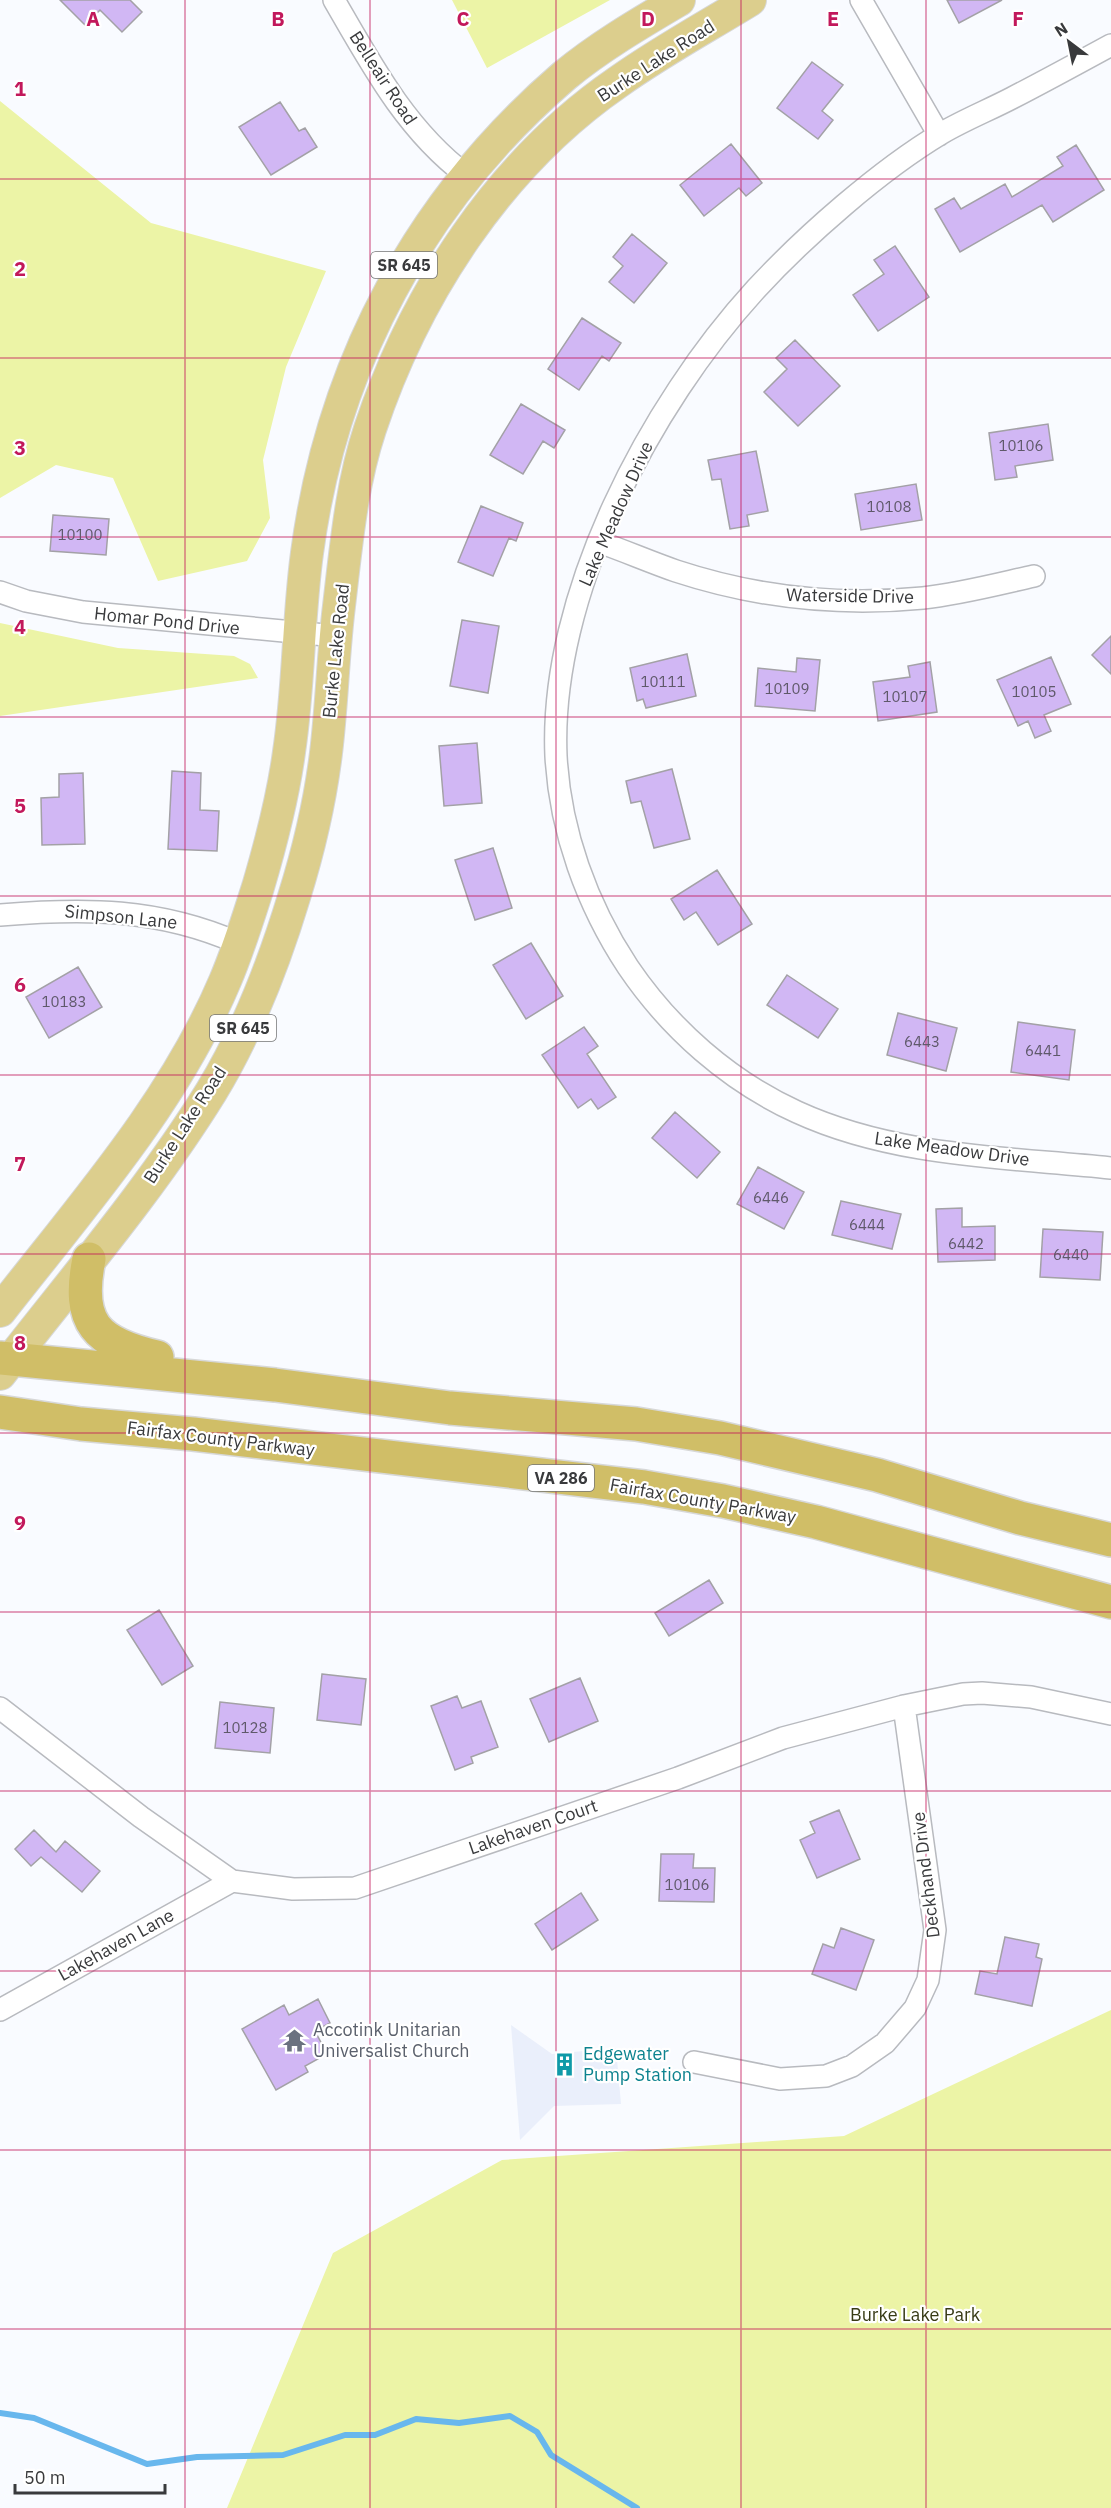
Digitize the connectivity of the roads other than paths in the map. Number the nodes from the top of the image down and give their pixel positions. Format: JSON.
{"nodes":[{"id":1,"x":334,"y":0,"type":"edge"},
{"id":2,"x":680,"y":0,"type":"edge"},
{"id":3,"x":750,"y":0,"type":"edge"},
{"id":4,"x":861,"y":0,"type":"edge"},
{"id":5,"x":1111,"y":45,"type":"edge"},
{"id":6,"x":939,"y":135,"type":"junction"},
{"id":7,"x":466,"y":175,"type":"junction"},
{"id":8,"x":599,"y":542,"type":"junction"},
{"id":9,"x":1035,"y":576,"type":"dead end"},
{"id":10,"x":0,"y":592,"type":"edge"},
{"id":11,"x":298,"y":633,"type":"junction"},
{"id":12,"x":336,"y":636,"type":"junction"},
{"id":13,"x":0,"y":915,"type":"edge"},
{"id":14,"x":238,"y":943,"type":"junction"},
{"id":15,"x":1111,"y":1168,"type":"edge"},
{"id":16,"x":89,"y":1259,"type":"junction"},
{"id":17,"x":0,"y":1311,"type":"edge"},
{"id":18,"x":4,"y":1363,"type":"edge"},
{"id":19,"x":275,"y":1385,"type":"junction"},
{"id":20,"x":0,"y":1412,"type":"edge"},
{"id":21,"x":1111,"y":1540,"type":"edge"},
{"id":22,"x":1111,"y":1602,"type":"edge"},
{"id":23,"x":904,"y":1706,"type":"junction"},
{"id":24,"x":0,"y":1708,"type":"edge"},
{"id":25,"x":1111,"y":1714,"type":"edge"},
{"id":26,"x":232,"y":1881,"type":"junction"},
{"id":27,"x":0,"y":2010,"type":"edge"},
{"id":28,"x":694,"y":2062,"type":"dead end"}],
"edges":[{"from":1,"to":7,"type":"street","name":"Belleair Road"},
{"from":2,"to":7,"type":"main road","name":"Burke Lake Road","number":"SR 645"},
{"from":3,"to":12,"type":"main road","name":"Burke Lake Road","number":"SR 645"},
{"from":4,"to":6,"type":"street"},
{"from":5,"to":6,"type":"street","name":"Lake Meadow Drive"},
{"from":6,"to":8,"type":"street","name":"Lake Meadow Drive"},
{"from":7,"to":11,"type":"main road","name":"Burke Lake Road","number":"SR 645"},
{"from":8,"to":9,"type":"street","name":"Waterside Drive"},
{"from":8,"to":15,"type":"street","name":"Lake Meadow Drive"},
{"from":10,"to":11,"type":"street","name":"Homar Pond Drive"},
{"from":11,"to":12,"type":"street","name":"Homar Pond Drive"},
{"from":11,"to":14,"type":"main road","name":"Burke Lake Road","number":"SR 645"},
{"from":12,"to":16,"type":"main road","name":"Burke Lake Road","number":"SR 645"},
{"from":13,"to":14,"type":"street","name":"Simpson Lane"},
{"from":14,"to":17,"type":"main road","name":"Burke Lake Road","number":"SR 645"},
{"from":16,"to":18,"type":"main road","name":"Burke Lake Road","number":"SR 645"},
{"from":16,"to":19,"type":"highway"},
{"from":18,"to":19,"type":"highway"},
{"from":19,"to":21,"type":"highway"},
{"from":20,"to":22,"type":"highway","name":"Fairfax County Parkway","number":"VA 286"},
{"from":23,"to":25,"type":"street","name":"Lakehaven Court"},
{"from":23,"to":26,"type":"street","name":"Lakehaven Court"},
{"from":23,"to":28,"type":"street","name":"Deckhand Drive"},
{"from":24,"to":26,"type":"street","name":"Lakehaven Court"},
{"from":26,"to":27,"type":"street","name":"Lakehaven Lane"}]}
